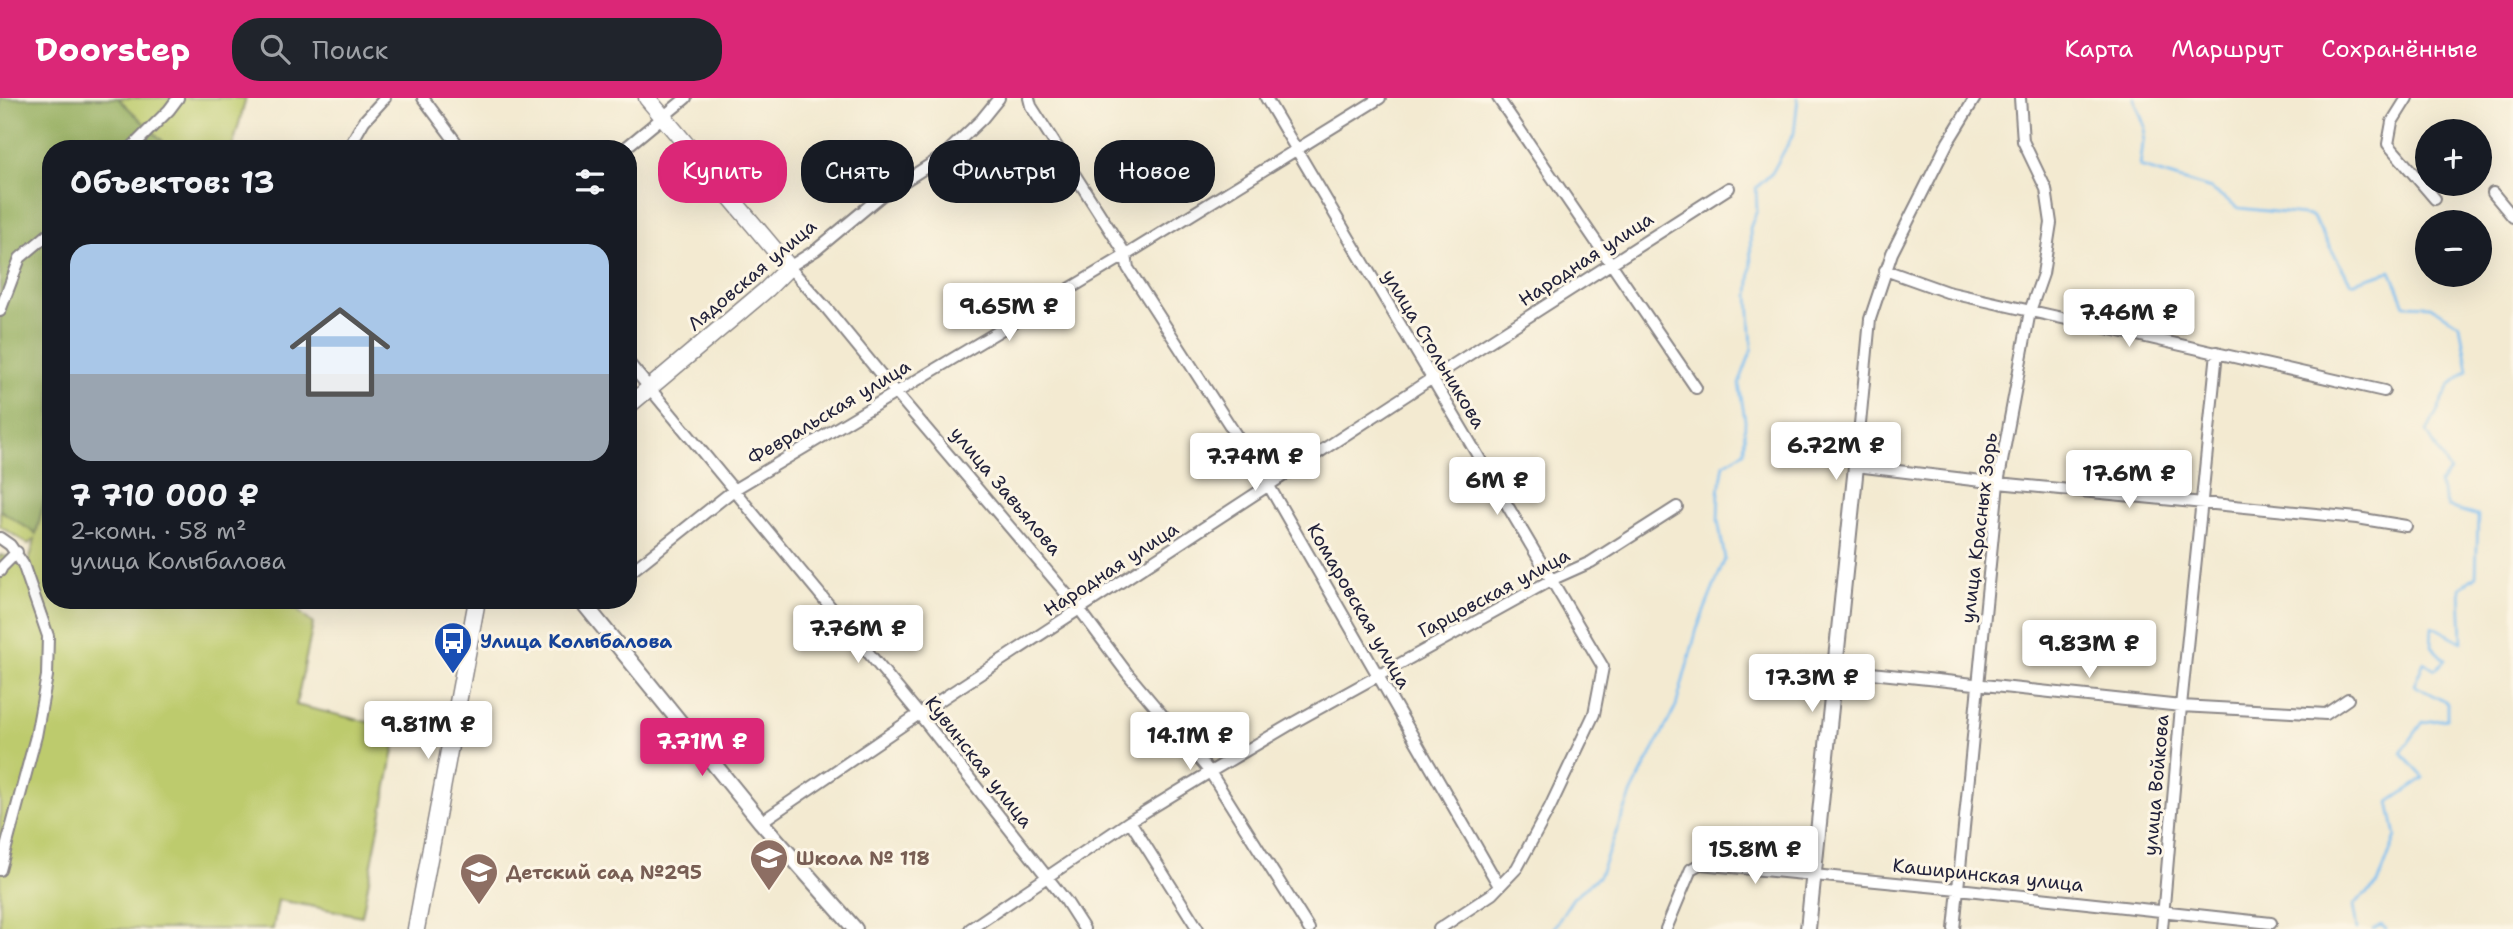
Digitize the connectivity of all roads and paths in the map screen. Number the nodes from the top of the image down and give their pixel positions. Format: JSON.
{"nodes":[{"id":1,"x":178,"y":98,"type":"edge"},
{"id":2,"x":386,"y":98,"type":"edge"},
{"id":3,"x":423,"y":98,"type":"edge"},
{"id":4,"x":647,"y":98,"type":"edge"},
{"id":5,"x":686,"y":98,"type":"edge"},
{"id":6,"x":999,"y":98,"type":"edge"},
{"id":7,"x":1029,"y":98,"type":"edge"},
{"id":8,"x":1266,"y":98,"type":"edge"},
{"id":9,"x":1380,"y":98,"type":"edge"},
{"id":10,"x":1498,"y":98,"type":"edge"},
{"id":11,"x":1975,"y":98,"type":"edge"},
{"id":12,"x":2020,"y":98,"type":"edge"},
{"id":13,"x":2407,"y":98,"type":"edge"},
{"id":14,"x":663,"y":118,"type":"junction"},
{"id":15,"x":139,"y":140,"type":"edge"},
{"id":16,"x":353,"y":140,"type":"edge"},
{"id":17,"x":454,"y":140,"type":"edge"},
{"id":18,"x":635,"y":140,"type":"edge"},
{"id":19,"x":1295,"y":150,"type":"junction"},
{"id":20,"x":1729,"y":188,"type":"dead end"},
{"id":21,"x":2493,"y":194,"type":"dead end"},
{"id":22,"x":2435,"y":199,"type":"dead end"},
{"id":23,"x":2513,"y":216,"type":"edge"},
{"id":24,"x":42,"y":240,"type":"edge"},
{"id":25,"x":1126,"y":255,"type":"junction"},
{"id":26,"x":1611,"y":263,"type":"junction"},
{"id":27,"x":789,"y":267,"type":"junction"},
{"id":28,"x":1885,"y":270,"type":"junction"},
{"id":29,"x":0,"y":311,"type":"edge"},
{"id":30,"x":2031,"y":311,"type":"junction"},
{"id":31,"x":2217,"y":352,"type":"junction"},
{"id":32,"x":637,"y":373,"type":"edge"},
{"id":33,"x":1431,"y":379,"type":"junction"},
{"id":34,"x":649,"y":388,"type":"junction"},
{"id":35,"x":1696,"y":388,"type":"dead end"},
{"id":36,"x":2384,"y":391,"type":"dead end"},
{"id":37,"x":896,"y":393,"type":"junction"},
{"id":38,"x":637,"y":398,"type":"edge"},
{"id":39,"x":1856,"y":466,"type":"junction"},
{"id":40,"x":1998,"y":483,"type":"junction"},
{"id":41,"x":1269,"y":486,"type":"junction"},
{"id":42,"x":735,"y":489,"type":"junction"},
{"id":43,"x":2201,"y":501,"type":"junction"},
{"id":44,"x":1677,"y":508,"type":"dead end"},
{"id":45,"x":2406,"y":526,"type":"dead end"},
{"id":46,"x":0,"y":538,"type":"edge"},
{"id":47,"x":17,"y":552,"type":"junction"},
{"id":48,"x":637,"y":567,"type":"edge"},
{"id":49,"x":1,"y":568,"type":"edge"},
{"id":50,"x":1553,"y":579,"type":"junction"},
{"id":51,"x":475,"y":609,"type":"edge"},
{"id":52,"x":593,"y":609,"type":"edge"},
{"id":53,"x":1080,"y":610,"type":"junction"},
{"id":54,"x":1834,"y":669,"type":"junction"},
{"id":55,"x":1380,"y":676,"type":"junction"},
{"id":56,"x":1979,"y":685,"type":"junction"},
{"id":57,"x":2348,"y":699,"type":"dead end"},
{"id":58,"x":2181,"y":706,"type":"junction"},
{"id":59,"x":919,"y":714,"type":"junction"},
{"id":60,"x":1210,"y":772,"type":"junction"},
{"id":61,"x":1130,"y":821,"type":"junction"},
{"id":62,"x":761,"y":822,"type":"junction"},
{"id":63,"x":0,"y":870,"type":"edge"},
{"id":64,"x":1812,"y":875,"type":"junction"},
{"id":65,"x":1047,"y":877,"type":"junction"},
{"id":66,"x":1499,"y":886,"type":"junction"},
{"id":67,"x":1958,"y":889,"type":"junction"},
{"id":68,"x":2164,"y":910,"type":"junction"},
{"id":69,"x":2271,"y":923,"type":"dead end"},
{"id":70,"x":416,"y":929,"type":"edge"},
{"id":71,"x":855,"y":929,"type":"edge"},
{"id":72,"x":970,"y":929,"type":"edge"},
{"id":73,"x":1084,"y":929,"type":"edge"},
{"id":74,"x":1198,"y":929,"type":"edge"},
{"id":75,"x":1309,"y":929,"type":"edge"},
{"id":76,"x":1438,"y":929,"type":"edge"},
{"id":77,"x":1666,"y":929,"type":"edge"},
{"id":78,"x":1808,"y":929,"type":"edge"},
{"id":79,"x":1954,"y":929,"type":"edge"},
{"id":80,"x":2162,"y":929,"type":"edge"}],
"edges":[{"from":1,"to":15,"type":"street"},
{"from":2,"to":16,"type":"street"},
{"from":3,"to":17,"type":"street"},
{"from":4,"to":14,"type":"main road","name":"улица Завьялова"},
{"from":5,"to":14,"type":"street"},
{"from":6,"to":27,"type":"street","name":"Лядовская улица"},
{"from":7,"to":25,"type":"street","name":"Комаровская улица"},
{"from":8,"to":19,"type":"street","name":"улица Стольникова"},
{"from":9,"to":19,"type":"street","name":"Февральская улица"},
{"from":10,"to":26,"type":"street"},
{"from":11,"to":28,"type":"street"},
{"from":12,"to":30,"type":"street","name":"улица Красных Зорь"},
{"from":13,"to":22,"type":"street"},
{"from":14,"to":18,"type":"street"},
{"from":14,"to":27,"type":"main road","name":"улица Завьялова"},
{"from":19,"to":25,"type":"street","name":"Февральская улица"},
{"from":19,"to":33,"type":"street","name":"улица Стольникова"},
{"from":20,"to":26,"type":"street","name":"Народная улица"},
{"from":21,"to":23,"type":"street"},
{"from":24,"to":29,"type":"street"},
{"from":25,"to":37,"type":"street","name":"Февральская улица"},
{"from":25,"to":41,"type":"street","name":"Комаровская улица"},
{"from":26,"to":33,"type":"street","name":"Народная улица"},
{"from":26,"to":35,"type":"street"},
{"from":27,"to":34,"type":"main road","name":"Лядовская улица"},
{"from":27,"to":37,"type":"street","name":"улица Завьялова"},
{"from":28,"to":30,"type":"street"},
{"from":28,"to":39,"type":"street"},
{"from":30,"to":31,"type":"street"},
{"from":30,"to":40,"type":"street","name":"улица Красных Зорь"},
{"from":31,"to":36,"type":"street"},
{"from":31,"to":43,"type":"street","name":"улица Войкова"},
{"from":32,"to":34,"type":"street","name":"Кувинская улица"},
{"from":33,"to":41,"type":"street","name":"Народная улица"},
{"from":33,"to":50,"type":"street","name":"улица Стольникова"},
{"from":34,"to":38,"type":"main road","name":"Лядовская улица"},
{"from":34,"to":42,"type":"street","name":"Кувинская улица"},
{"from":37,"to":42,"type":"street","name":"Февральская улица"},
{"from":37,"to":53,"type":"street","name":"улица Завьялова"},
{"from":39,"to":40,"type":"street"},
{"from":39,"to":54,"type":"street"},
{"from":40,"to":43,"type":"street"},
{"from":40,"to":56,"type":"street","name":"улица Красных Зорь"},
{"from":41,"to":53,"type":"street","name":"Народная улица"},
{"from":41,"to":55,"type":"street","name":"Комаровская улица"},
{"from":42,"to":48,"type":"street","name":"Февральская улица"},
{"from":42,"to":59,"type":"street","name":"Кувинская улица"},
{"from":43,"to":45,"type":"street"},
{"from":43,"to":58,"type":"street","name":"улица Войкова"},
{"from":44,"to":50,"type":"street","name":"Гарцовская улица"},
{"from":46,"to":47,"type":"street"},
{"from":47,"to":49,"type":"street"},
{"from":47,"to":63,"type":"street"},
{"from":50,"to":55,"type":"street","name":"Гарцовская улица"},
{"from":50,"to":66,"type":"street","name":"улица Стольникова"},
{"from":51,"to":70,"type":"main road"},
{"from":52,"to":62,"type":"street"},
{"from":53,"to":59,"type":"street","name":"Народная улица"},
{"from":53,"to":60,"type":"street","name":"улица Завьялова"},
{"from":54,"to":56,"type":"street"},
{"from":54,"to":64,"type":"street"},
{"from":55,"to":60,"type":"street","name":"Гарцовская улица"},
{"from":55,"to":66,"type":"street","name":"Комаровская улица"},
{"from":56,"to":58,"type":"street"},
{"from":56,"to":67,"type":"street","name":"улица Красных Зорь"},
{"from":57,"to":58,"type":"street"},
{"from":58,"to":68,"type":"street","name":"улица Войкова"},
{"from":59,"to":62,"type":"street","name":"Народная улица"},
{"from":59,"to":65,"type":"street","name":"Кувинская улица"},
{"from":60,"to":61,"type":"street","name":"Гарцовская улица"},
{"from":60,"to":75,"type":"street","name":"улица Завьялова"},
{"from":61,"to":65,"type":"street","name":"Гарцовская улица"},
{"from":61,"to":74,"type":"street"},
{"from":62,"to":71,"type":"street"},
{"from":64,"to":67,"type":"street","name":"Каширинская улица"},
{"from":64,"to":77,"type":"street","name":"Каширинская улица"},
{"from":64,"to":78,"type":"street"},
{"from":65,"to":72,"type":"street","name":"Гарцовская улица"},
{"from":65,"to":73,"type":"street","name":"Кувинская улица"},
{"from":66,"to":76,"type":"street","name":"улица Стольникова"},
{"from":67,"to":68,"type":"street","name":"Каширинская улица"},
{"from":67,"to":79,"type":"street","name":"улица Красных Зорь"},
{"from":68,"to":69,"type":"street","name":"Каширинская улица"},
{"from":68,"to":80,"type":"street","name":"улица Войкова"}]}
